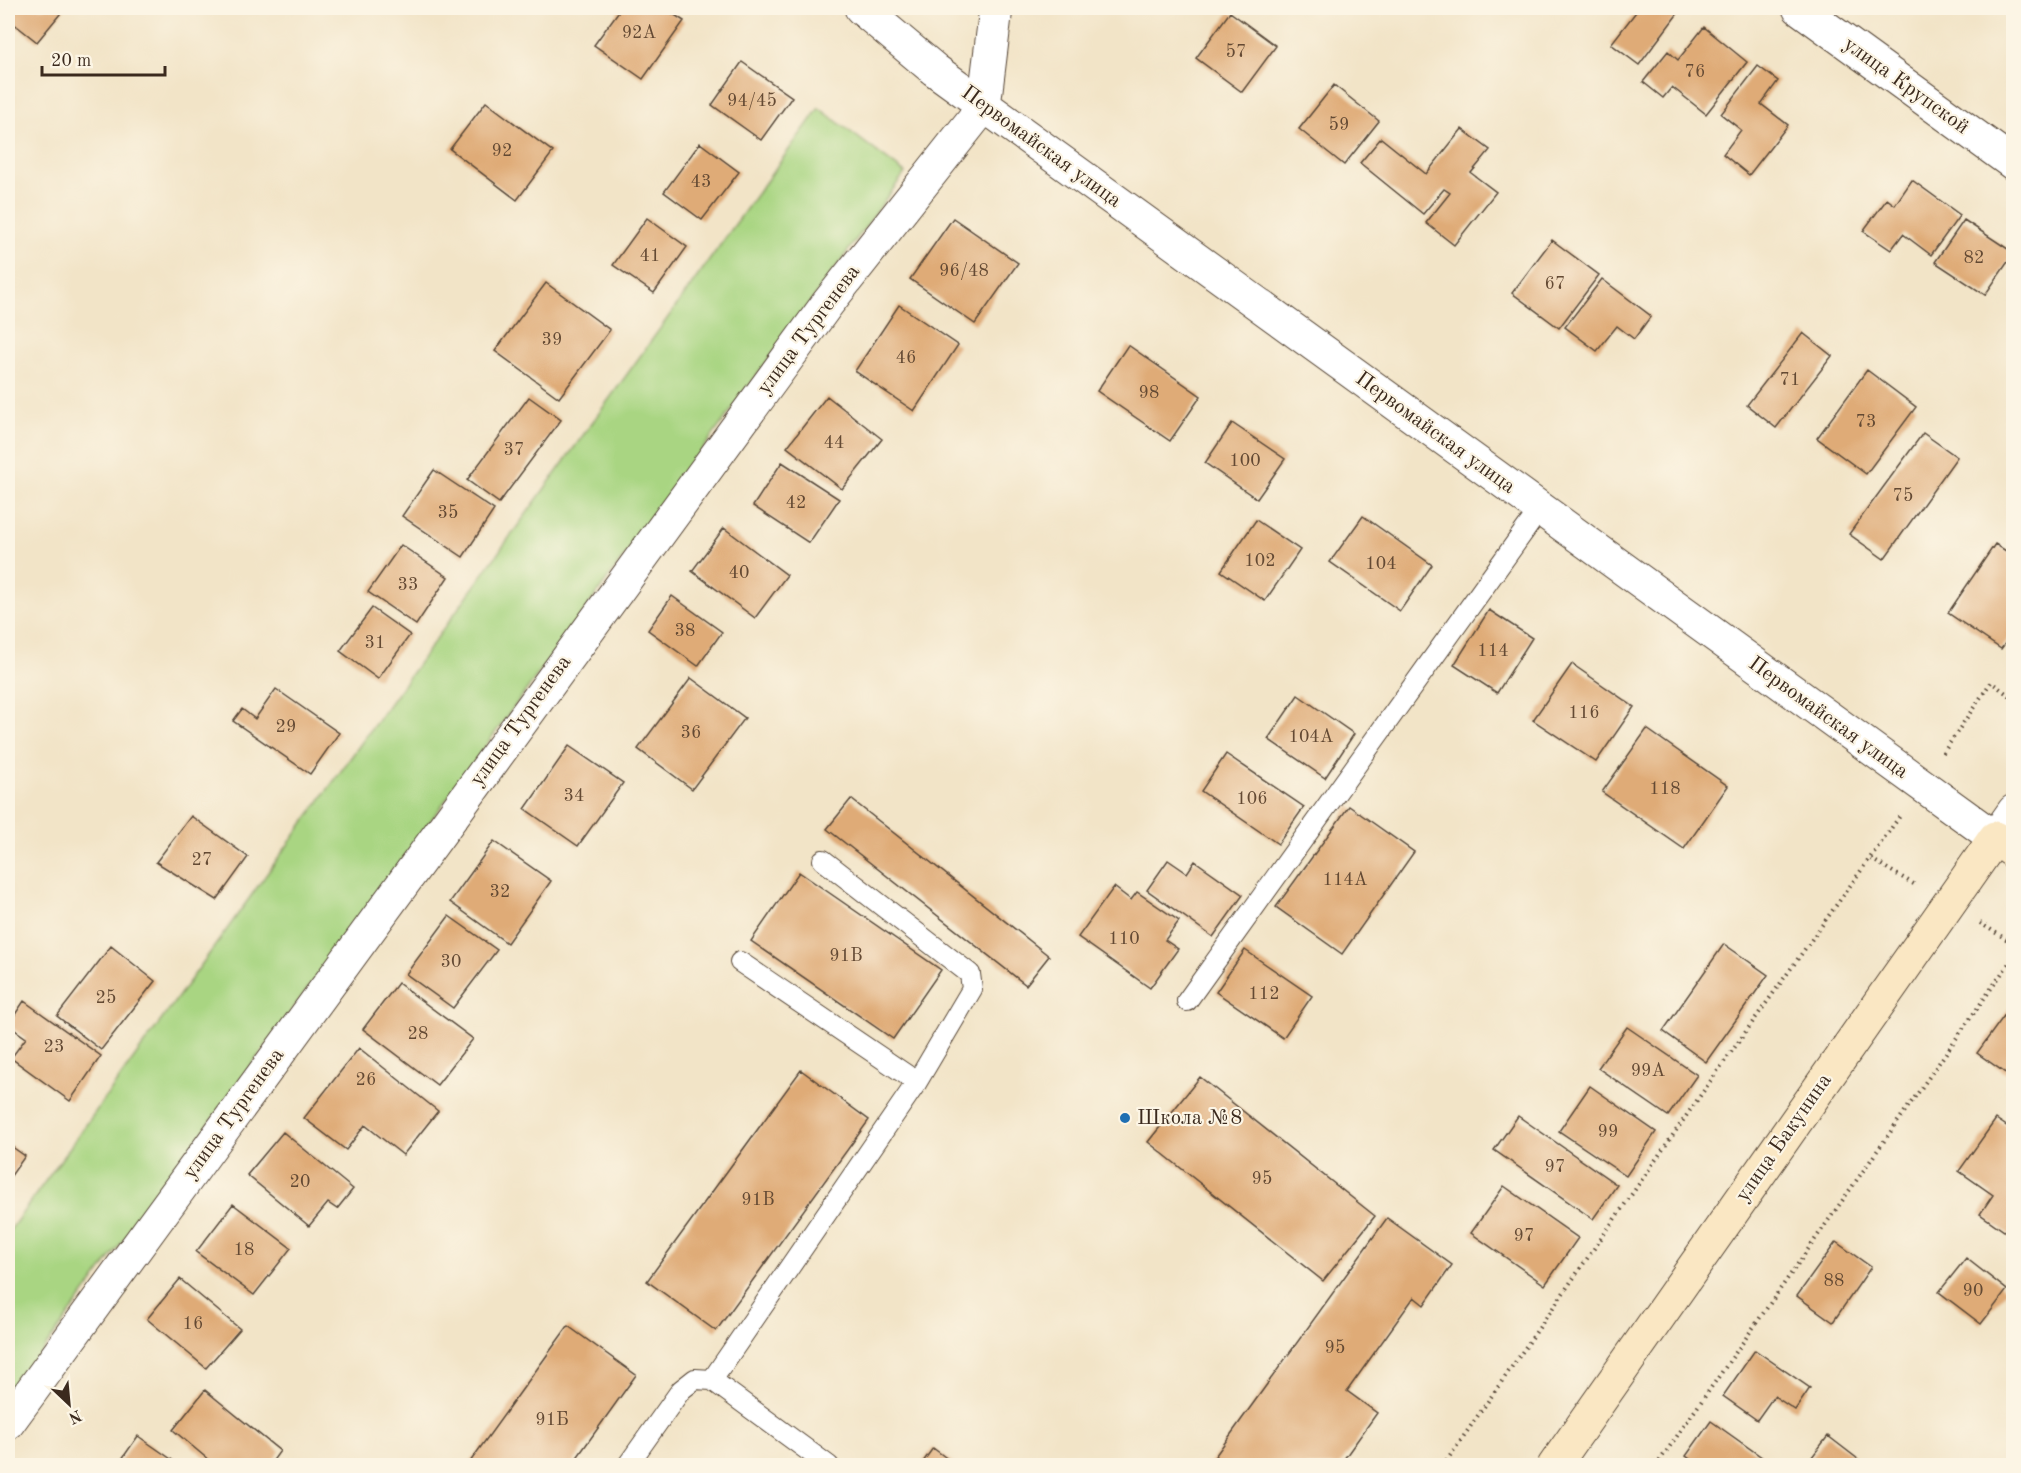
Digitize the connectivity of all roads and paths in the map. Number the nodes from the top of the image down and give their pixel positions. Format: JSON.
{"nodes":[{"id":1,"x":861,"y":8,"type":"edge"},
{"id":2,"x":996,"y":8,"type":"edge"},
{"id":3,"x":1799,"y":8,"type":"edge"},
{"id":4,"x":984,"y":106,"type":"junction"},
{"id":5,"x":2013,"y":164,"type":"edge"},
{"id":6,"x":1540,"y":509,"type":"junction"},
{"id":7,"x":2013,"y":699,"type":"edge"},
{"id":8,"x":1921,"y":785,"type":"junction"},
{"id":9,"x":2013,"y":811,"type":"edge"},
{"id":10,"x":2004,"y":845,"type":"edge"},
{"id":11,"x":823,"y":860,"type":"dead end"},
{"id":12,"x":2013,"y":956,"type":"edge"},
{"id":13,"x":740,"y":962,"type":"dead end"},
{"id":14,"x":1187,"y":1001,"type":"dead end"},
{"id":15,"x":917,"y":1082,"type":"junction"},
{"id":16,"x":712,"y":1380,"type":"junction"},
{"id":17,"x":8,"y":1423,"type":"edge"},
{"id":18,"x":627,"y":1466,"type":"edge"},
{"id":19,"x":829,"y":1466,"type":"edge"},
{"id":20,"x":1443,"y":1466,"type":"edge"},
{"id":21,"x":1554,"y":1466,"type":"edge"},
{"id":22,"x":1656,"y":1466,"type":"edge"}],
"edges":[{"from":1,"to":4,"type":"street","name":"Первомайская улица"},
{"from":2,"to":4,"type":"street"},
{"from":3,"to":5,"type":"street","name":"улица Крупской"},
{"from":4,"to":6,"type":"street","name":"Первомайская улица"},
{"from":4,"to":17,"type":"street","name":"улица Тургенева"},
{"from":6,"to":8,"type":"street","name":"Первомайская улица"},
{"from":6,"to":14,"type":"lane"},
{"from":7,"to":8,"type":"path"},
{"from":8,"to":10,"type":"street","name":"Первомайская улица"},
{"from":8,"to":20,"type":"path"},
{"from":9,"to":10,"type":"street","name":"улица Бакунина"},
{"from":10,"to":21,"type":"main road","name":"улица Бакунина"},
{"from":11,"to":15,"type":"lane"},
{"from":12,"to":22,"type":"path"},
{"from":13,"to":15,"type":"lane"},
{"from":15,"to":16,"type":"lane"},
{"from":16,"to":18,"type":"lane"},
{"from":16,"to":19,"type":"lane"}]}
